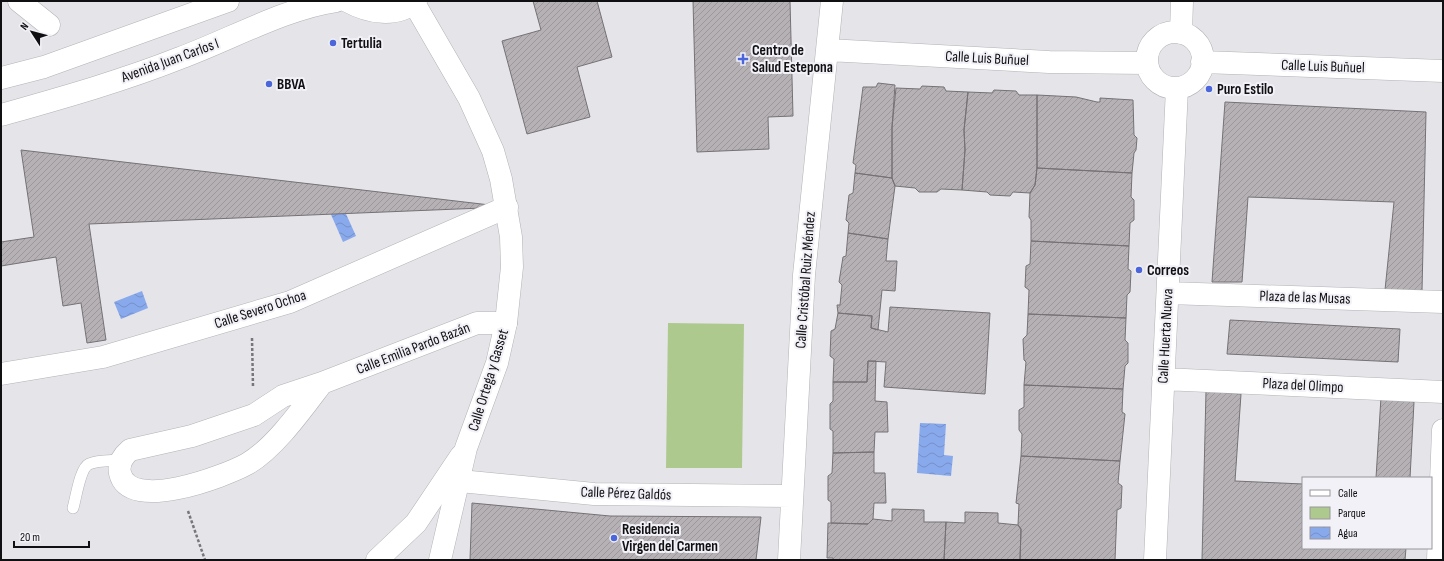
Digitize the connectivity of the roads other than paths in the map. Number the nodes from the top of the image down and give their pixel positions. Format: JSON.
{"nodes":[{"id":1,"x":19,"y":1,"type":"edge"},
{"id":2,"x":228,"y":1,"type":"edge"},
{"id":3,"x":336,"y":1,"type":"edge"},
{"id":4,"x":348,"y":1,"type":"edge"},
{"id":5,"x":832,"y":1,"type":"edge"},
{"id":6,"x":1182,"y":1,"type":"edge"},
{"id":7,"x":415,"y":2,"type":"edge"},
{"id":8,"x":49,"y":25,"type":"dead end"},
{"id":9,"x":1181,"y":33,"type":"junction"},
{"id":10,"x":828,"y":50,"type":"junction"},
{"id":11,"x":1202,"y":62,"type":"junction"},
{"id":12,"x":1147,"y":63,"type":"junction"},
{"id":13,"x":1443,"y":71,"type":"edge"},
{"id":14,"x":1,"y":78,"type":"edge"},
{"id":15,"x":1177,"y":88,"type":"junction"},
{"id":16,"x":1,"y":115,"type":"edge"},
{"id":17,"x":506,"y":207,"type":"junction"},
{"id":18,"x":1168,"y":293,"type":"junction"},
{"id":19,"x":1443,"y":302,"type":"edge"},
{"id":20,"x":506,"y":323,"type":"junction"},
{"id":21,"x":1,"y":374,"type":"edge"},
{"id":22,"x":1163,"y":379,"type":"junction"},
{"id":23,"x":322,"y":383,"type":"junction"},
{"id":24,"x":1443,"y":392,"type":"edge"},
{"id":25,"x":254,"y":415,"type":"junction"},
{"id":26,"x":1443,"y":430,"type":"edge"},
{"id":27,"x":466,"y":448,"type":"junction"},
{"id":28,"x":121,"y":460,"type":"junction"},
{"id":29,"x":248,"y":463,"type":"junction"},
{"id":30,"x":460,"y":481,"type":"junction"},
{"id":31,"x":792,"y":496,"type":"junction"},
{"id":32,"x":73,"y":508,"type":"dead end"},
{"id":33,"x":377,"y":560,"type":"edge"},
{"id":34,"x":440,"y":560,"type":"edge"},
{"id":35,"x":789,"y":560,"type":"edge"},
{"id":36,"x":1156,"y":560,"type":"edge"},
{"id":37,"x":1438,"y":560,"type":"edge"}],
"edges":[{"from":1,"to":8,"type":"street"},
{"from":2,"to":14,"type":"street"},
{"from":3,"to":16,"type":"street","name":"Avenida Juan Carlos I"},
{"from":4,"to":7,"type":"street"},
{"from":5,"to":10,"type":"street","name":"Calle Cristóbal Ruiz Méndez"},
{"from":6,"to":9,"type":"street"},
{"from":7,"to":17,"type":"street","name":"Calle Ortega y Gasset"},
{"from":9,"to":11,"type":"street"},
{"from":9,"to":12,"type":"street"},
{"from":10,"to":12,"type":"street","name":"Calle Luis Buñuel"},
{"from":10,"to":31,"type":"street","name":"Calle Cristóbal Ruiz Méndez"},
{"from":11,"to":13,"type":"street","name":"Calle Luis Buñuel"},
{"from":11,"to":15,"type":"street"},
{"from":12,"to":15,"type":"street"},
{"from":15,"to":18,"type":"street","name":"Calle Huerta Nueva"},
{"from":17,"to":20,"type":"street","name":"Calle Ortega y Gasset"},
{"from":17,"to":21,"type":"street","name":"Calle Severo Ochoa"},
{"from":18,"to":19,"type":"street","name":"Plaza de las Musas"},
{"from":18,"to":22,"type":"street","name":"Calle Huerta Nueva"},
{"from":20,"to":23,"type":"street","name":"Calle Emilia Pardo Bazán"},
{"from":20,"to":27,"type":"street","name":"Calle Ortega y Gasset"},
{"from":22,"to":24,"type":"street","name":"Plaza del Olimpo"},
{"from":22,"to":36,"type":"street","name":"Calle Huerta Nueva"},
{"from":23,"to":25,"type":"street","name":"Calle Emilia Pardo Bazán"},
{"from":23,"to":29,"type":"street"},
{"from":25,"to":28,"type":"street","name":"Calle Emilia Pardo Bazán"},
{"from":25,"to":29,"type":"street"},
{"from":26,"to":37,"type":"street"},
{"from":27,"to":30,"type":"street","name":"Calle Ortega y Gasset"},
{"from":27,"to":33,"type":"street"},
{"from":28,"to":29,"type":"street"},
{"from":28,"to":32,"type":"lane"},
{"from":30,"to":31,"type":"street","name":"Calle Pérez Galdós"},
{"from":30,"to":34,"type":"street","name":"Calle Ortega y Gasset"},
{"from":31,"to":35,"type":"street","name":"Calle Cristóbal Ruiz Méndez"}]}
